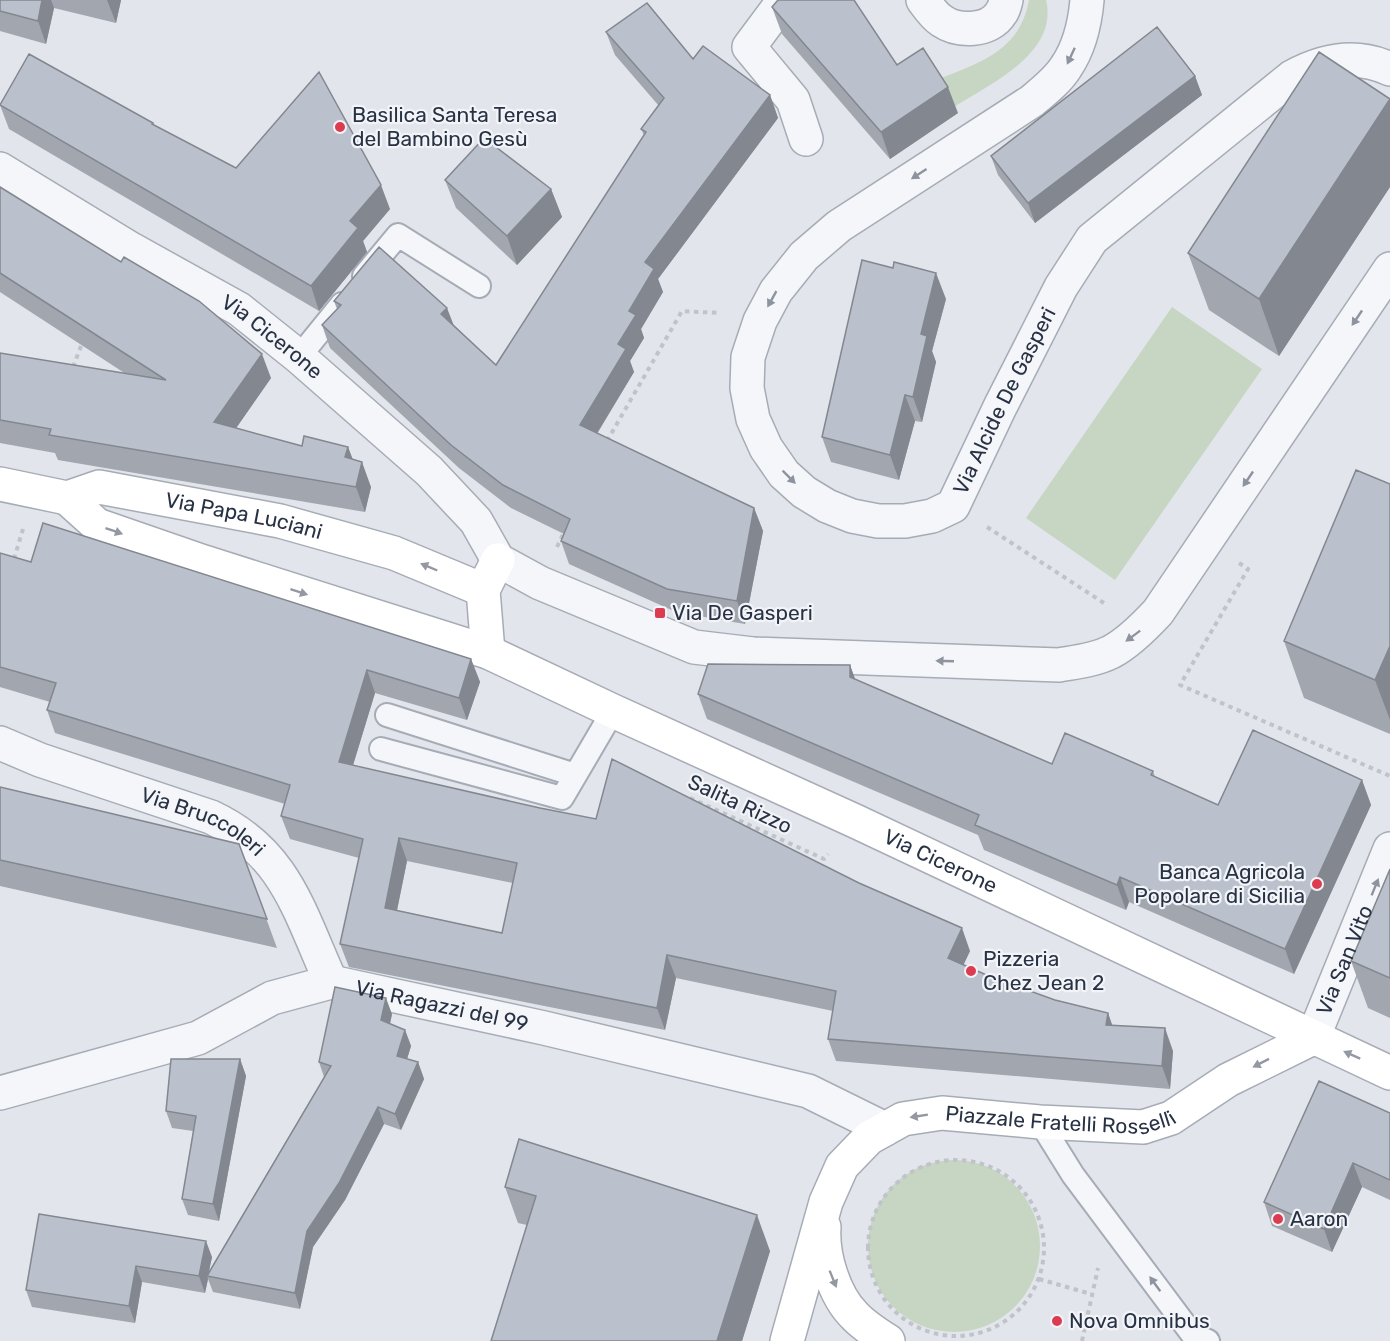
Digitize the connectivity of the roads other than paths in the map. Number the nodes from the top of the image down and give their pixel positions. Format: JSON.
{"nodes":[{"id":1,"x":787,"y":0,"type":"edge"},
{"id":2,"x":922,"y":0,"type":"edge"},
{"id":3,"x":1006,"y":0,"type":"edge"},
{"id":4,"x":1087,"y":0,"type":"edge"},
{"id":5,"x":1390,"y":69,"type":"edge"},
{"id":6,"x":806,"y":139,"type":"dead end"},
{"id":7,"x":0,"y":168,"type":"edge"},
{"id":8,"x":1390,"y":269,"type":"edge"},
{"id":9,"x":479,"y":286,"type":"dead end"},
{"id":10,"x":299,"y":357,"type":"junction"},
{"id":11,"x":0,"y":484,"type":"edge"},
{"id":12,"x":67,"y":498,"type":"junction"},
{"id":13,"x":498,"y":560,"type":"junction"},
{"id":14,"x":483,"y":590,"type":"junction"},
{"id":15,"x":488,"y":652,"type":"junction"},
{"id":16,"x":613,"y":711,"type":"junction"},
{"id":17,"x":387,"y":715,"type":"dead end"},
{"id":18,"x":0,"y":743,"type":"edge"},
{"id":19,"x":381,"y":749,"type":"dead end"},
{"id":20,"x":575,"y":775,"type":"junction"},
{"id":21,"x":1390,"y":849,"type":"edge"},
{"id":22,"x":331,"y":982,"type":"junction"},
{"id":23,"x":1313,"y":1038,"type":"junction"},
{"id":24,"x":1390,"y":1073,"type":"edge"},
{"id":25,"x":0,"y":1094,"type":"edge"},
{"id":26,"x":1040,"y":1122,"type":"junction"},
{"id":27,"x":885,"y":1129,"type":"junction"},
{"id":28,"x":826,"y":1202,"type":"junction"},
{"id":29,"x":787,"y":1341,"type":"edge"},
{"id":30,"x":888,"y":1341,"type":"edge"},
{"id":31,"x":1208,"y":1341,"type":"edge"}],
"edges":[{"from":1,"to":6,"type":"street"},
{"from":2,"to":3,"type":"street"},
{"from":4,"to":5,"type":"street","name":"Via Alcide De Gasperi","one_way":true},
{"from":7,"to":10,"type":"street","name":"Via Cicerone"},
{"from":8,"to":13,"type":"street","one_way":true},
{"from":9,"to":10,"type":"lane"},
{"from":10,"to":13,"type":"street","name":"Via Cicerone"},
{"from":11,"to":12,"type":"street"},
{"from":14,"to":12,"type":"street","name":"Via Papa Luciani","one_way":true},
{"from":12,"to":15,"type":"street","name":"Via Cicerone","one_way":true},
{"from":13,"to":14,"type":"street"},
{"from":14,"to":15,"type":"street"},
{"from":15,"to":16,"type":"street","name":"Via Cicerone"},
{"from":16,"to":20,"type":"lane"},
{"from":16,"to":23,"type":"street","name":"Via Cicerone"},
{"from":17,"to":20,"type":"lane"},
{"from":18,"to":22,"type":"street","name":"Via Bruccoleri"},
{"from":19,"to":20,"type":"lane"},
{"from":23,"to":21,"type":"street","name":"Via San Vito","one_way":true},
{"from":22,"to":25,"type":"street","name":"Via Ragazzi del 99"},
{"from":22,"to":27,"type":"street","name":"Via Ragazzi del 99"},
{"from":24,"to":23,"type":"street","name":"Via Cicerone","one_way":true},
{"from":23,"to":26,"type":"street","name":"Piazzale Fratelli Rosselli","one_way":true},
{"from":26,"to":27,"type":"street","name":"Piazzale Fratelli Rosselli","one_way":true},
{"from":31,"to":26,"type":"lane","one_way":true},
{"from":27,"to":28,"type":"street","name":"Piazzale Fratelli Rosselli"},
{"from":28,"to":29,"type":"street"},
{"from":28,"to":30,"type":"street","one_way":true}]}
